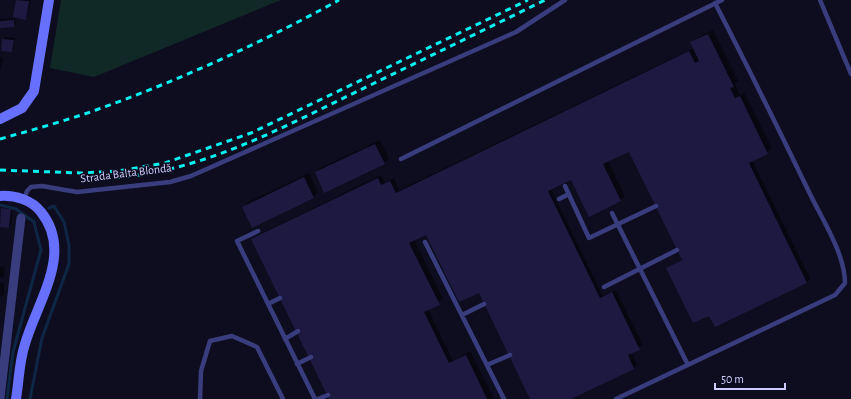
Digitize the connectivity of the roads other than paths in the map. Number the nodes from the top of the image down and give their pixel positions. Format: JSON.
{"nodes":[{"id":1,"x":49,"y":0,"type":"edge"},
{"id":2,"x":565,"y":0,"type":"edge"},
{"id":3,"x":722,"y":0,"type":"edge"},
{"id":4,"x":820,"y":0,"type":"edge"},
{"id":5,"x":715,"y":4,"type":"junction"},
{"id":6,"x":851,"y":74,"type":"edge"},
{"id":7,"x":0,"y":119,"type":"edge"},
{"id":8,"x":401,"y":159,"type":"dead end"},
{"id":9,"x":565,"y":186,"type":"dead end"},
{"id":10,"x":569,"y":194,"type":"junction"},
{"id":11,"x":0,"y":196,"type":"edge"},
{"id":12,"x":24,"y":199,"type":"junction"},
{"id":13,"x":559,"y":199,"type":"dead end"},
{"id":14,"x":656,"y":206,"type":"dead end"},
{"id":15,"x":612,"y":213,"type":"dead end"},
{"id":16,"x":21,"y":218,"type":"dead end"},
{"id":17,"x":618,"y":225,"type":"junction"},
{"id":18,"x":258,"y":231,"type":"dead end"},
{"id":19,"x":426,"y":242,"type":"dead end"},
{"id":20,"x":677,"y":250,"type":"dead end"},
{"id":21,"x":640,"y":269,"type":"junction"},
{"id":22,"x":604,"y":287,"type":"dead end"},
{"id":23,"x":280,"y":298,"type":"dead end"},
{"id":24,"x":268,"y":304,"type":"junction"},
{"id":25,"x":484,"y":304,"type":"dead end"},
{"id":26,"x":462,"y":315,"type":"junction"},
{"id":27,"x":298,"y":331,"type":"dead end"},
{"id":28,"x":285,"y":339,"type":"junction"},
{"id":29,"x":510,"y":355,"type":"dead end"},
{"id":30,"x":310,"y":357,"type":"dead end"},
{"id":31,"x":297,"y":364,"type":"junction"},
{"id":32,"x":487,"y":365,"type":"junction"},
{"id":33,"x":688,"y":365,"type":"junction"},
{"id":34,"x":328,"y":395,"type":"dead end"},
{"id":35,"x":0,"y":398,"type":"edge"},
{"id":36,"x":16,"y":399,"type":"edge"},
{"id":37,"x":200,"y":399,"type":"edge"},
{"id":38,"x":283,"y":399,"type":"edge"},
{"id":39,"x":315,"y":399,"type":"edge"},
{"id":40,"x":318,"y":399,"type":"edge"},
{"id":41,"x":504,"y":399,"type":"edge"},
{"id":42,"x":616,"y":399,"type":"edge"}],
"edges":[{"from":1,"to":7,"type":"main road"},
{"from":2,"to":12,"type":"lane","name":"Strada Balta Blondă"},
{"from":3,"to":5,"type":"lane"},
{"from":4,"to":6,"type":"lane"},
{"from":5,"to":8,"type":"lane"},
{"from":5,"to":33,"type":"lane"},
{"from":9,"to":10,"type":"lane"},
{"from":10,"to":13,"type":"lane"},
{"from":10,"to":17,"type":"lane"},
{"from":11,"to":12,"type":"main road"},
{"from":12,"to":36,"type":"main road"},
{"from":14,"to":17,"type":"lane"},
{"from":15,"to":17,"type":"lane"},
{"from":16,"to":35,"type":"street"},
{"from":17,"to":21,"type":"lane"},
{"from":18,"to":24,"type":"lane"},
{"from":19,"to":26,"type":"lane"},
{"from":20,"to":21,"type":"lane"},
{"from":21,"to":22,"type":"lane"},
{"from":21,"to":33,"type":"lane"},
{"from":23,"to":24,"type":"lane"},
{"from":24,"to":28,"type":"lane"},
{"from":25,"to":26,"type":"lane"},
{"from":26,"to":32,"type":"lane"},
{"from":27,"to":28,"type":"lane"},
{"from":28,"to":31,"type":"lane"},
{"from":29,"to":32,"type":"lane"},
{"from":30,"to":31,"type":"lane"},
{"from":31,"to":39,"type":"lane"},
{"from":32,"to":41,"type":"lane"},
{"from":33,"to":42,"type":"lane"},
{"from":34,"to":40,"type":"lane"},
{"from":37,"to":38,"type":"lane"}]}
